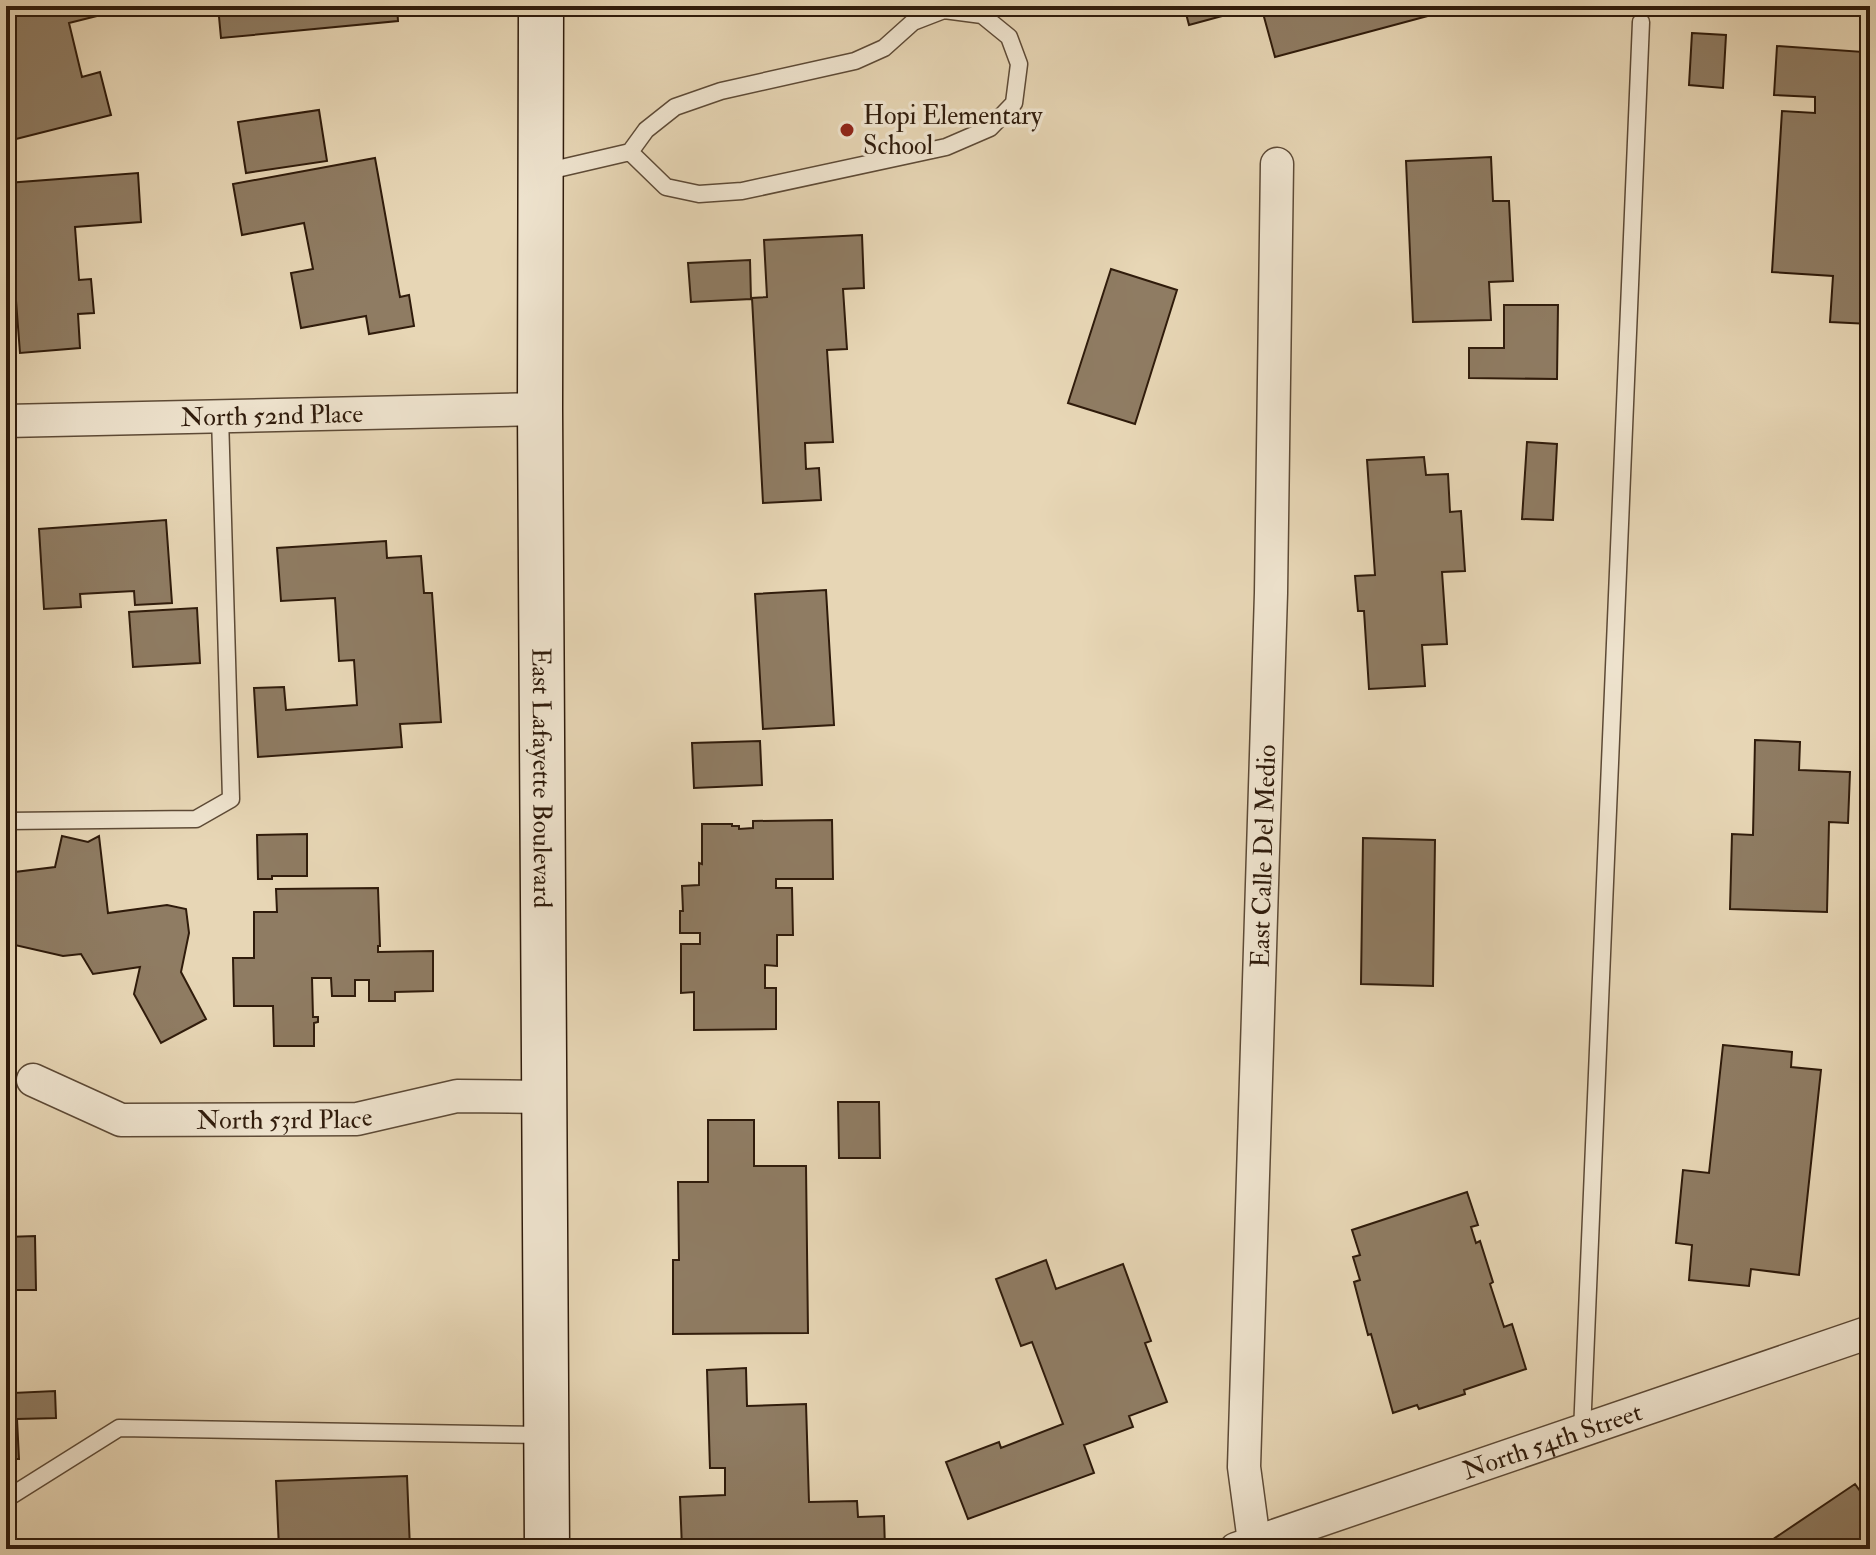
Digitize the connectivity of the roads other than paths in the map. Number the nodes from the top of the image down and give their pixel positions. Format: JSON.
{"nodes":[{"id":1,"x":541,"y":6,"type":"edge"},
{"id":2,"x":1641,"y":22,"type":"dead end"},
{"id":3,"x":630,"y":152,"type":"junction"},
{"id":4,"x":1277,"y":164,"type":"dead end"},
{"id":5,"x":543,"y":173,"type":"junction"},
{"id":6,"x":540,"y":409,"type":"junction"},
{"id":7,"x":220,"y":416,"type":"junction"},
{"id":8,"x":6,"y":421,"type":"edge"},
{"id":9,"x":6,"y":821,"type":"edge"},
{"id":10,"x":33,"y":1080,"type":"dead end"},
{"id":11,"x":544,"y":1097,"type":"junction"},
{"id":12,"x":1870,"y":1332,"type":"edge"},
{"id":13,"x":1582,"y":1432,"type":"junction"},
{"id":14,"x":546,"y":1436,"type":"junction"},
{"id":15,"x":6,"y":1499,"type":"edge"},
{"id":16,"x":1248,"y":1547,"type":"edge"},
{"id":17,"x":547,"y":1549,"type":"edge"}],
"edges":[{"from":1,"to":5,"type":"street","name":"East Lafayette Boulevard"},
{"from":2,"to":13,"type":"lane"},
{"from":3,"to":3,"type":"lane"},
{"from":3,"to":5,"type":"lane"},
{"from":4,"to":16,"type":"street","name":"East Calle Del Medio"},
{"from":5,"to":6,"type":"street","name":"East Lafayette Boulevard"},
{"from":6,"to":7,"type":"street","name":"North 52nd Place"},
{"from":6,"to":11,"type":"street","name":"East Lafayette Boulevard"},
{"from":7,"to":8,"type":"street","name":"North 52nd Place"},
{"from":7,"to":9,"type":"lane"},
{"from":10,"to":11,"type":"street","name":"North 53rd Place"},
{"from":11,"to":14,"type":"street","name":"East Lafayette Boulevard"},
{"from":12,"to":13,"type":"street","name":"North 54th Street"},
{"from":13,"to":16,"type":"street","name":"North 54th Street"},
{"from":14,"to":15,"type":"lane"},
{"from":14,"to":17,"type":"street","name":"East Lafayette Boulevard"}]}
